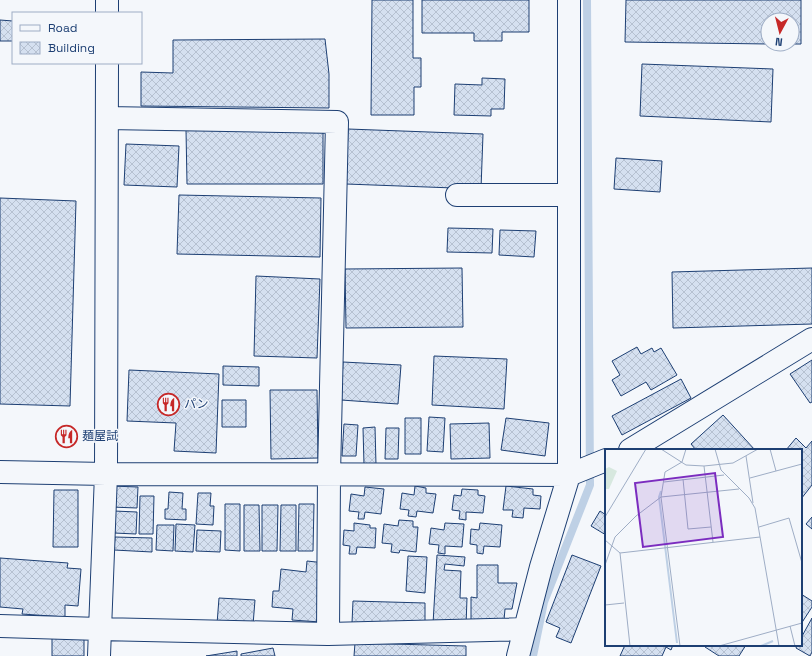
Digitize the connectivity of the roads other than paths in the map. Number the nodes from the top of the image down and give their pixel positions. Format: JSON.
{"nodes":[{"id":1,"x":107,"y":0,"type":"edge"},
{"id":2,"x":569,"y":0,"type":"edge"},
{"id":3,"x":107,"y":12,"type":"edge"},
{"id":4,"x":107,"y":64,"type":"edge"},
{"id":5,"x":107,"y":118,"type":"junction"},
{"id":6,"x":457,"y":195,"type":"dead end"},
{"id":7,"x":569,"y":195,"type":"junction"},
{"id":8,"x":812,"y":339,"type":"edge"},
{"id":9,"x":632,"y":449,"type":"edge"},
{"id":10,"x":605,"y":460,"type":"edge"},
{"id":11,"x":0,"y":472,"type":"edge"},
{"id":12,"x":106,"y":474,"type":"junction"},
{"id":13,"x":329,"y":475,"type":"junction"},
{"id":14,"x":569,"y":475,"type":"junction"},
{"id":15,"x":0,"y":626,"type":"edge"},
{"id":16,"x":100,"y":629,"type":"junction"},
{"id":17,"x":525,"y":629,"type":"junction"},
{"id":18,"x":328,"y":634,"type":"junction"},
{"id":19,"x":99,"y":656,"type":"edge"},
{"id":20,"x":518,"y":656,"type":"edge"}],
"edges":[{"from":1,"to":3,"type":"street"},
{"from":2,"to":7,"type":"street"},
{"from":4,"to":5,"type":"street"},
{"from":5,"to":12,"type":"street"},
{"from":5,"to":13,"type":"street"},
{"from":6,"to":7,"type":"street"},
{"from":7,"to":14,"type":"street"},
{"from":8,"to":9,"type":"street"},
{"from":10,"to":14,"type":"street"},
{"from":11,"to":12,"type":"street"},
{"from":12,"to":13,"type":"street"},
{"from":12,"to":16,"type":"street"},
{"from":13,"to":14,"type":"street"},
{"from":13,"to":18,"type":"street"},
{"from":14,"to":17,"type":"street"},
{"from":15,"to":16,"type":"street"},
{"from":16,"to":18,"type":"street"},
{"from":16,"to":19,"type":"street"},
{"from":17,"to":18,"type":"street"},
{"from":17,"to":20,"type":"street"}]}
